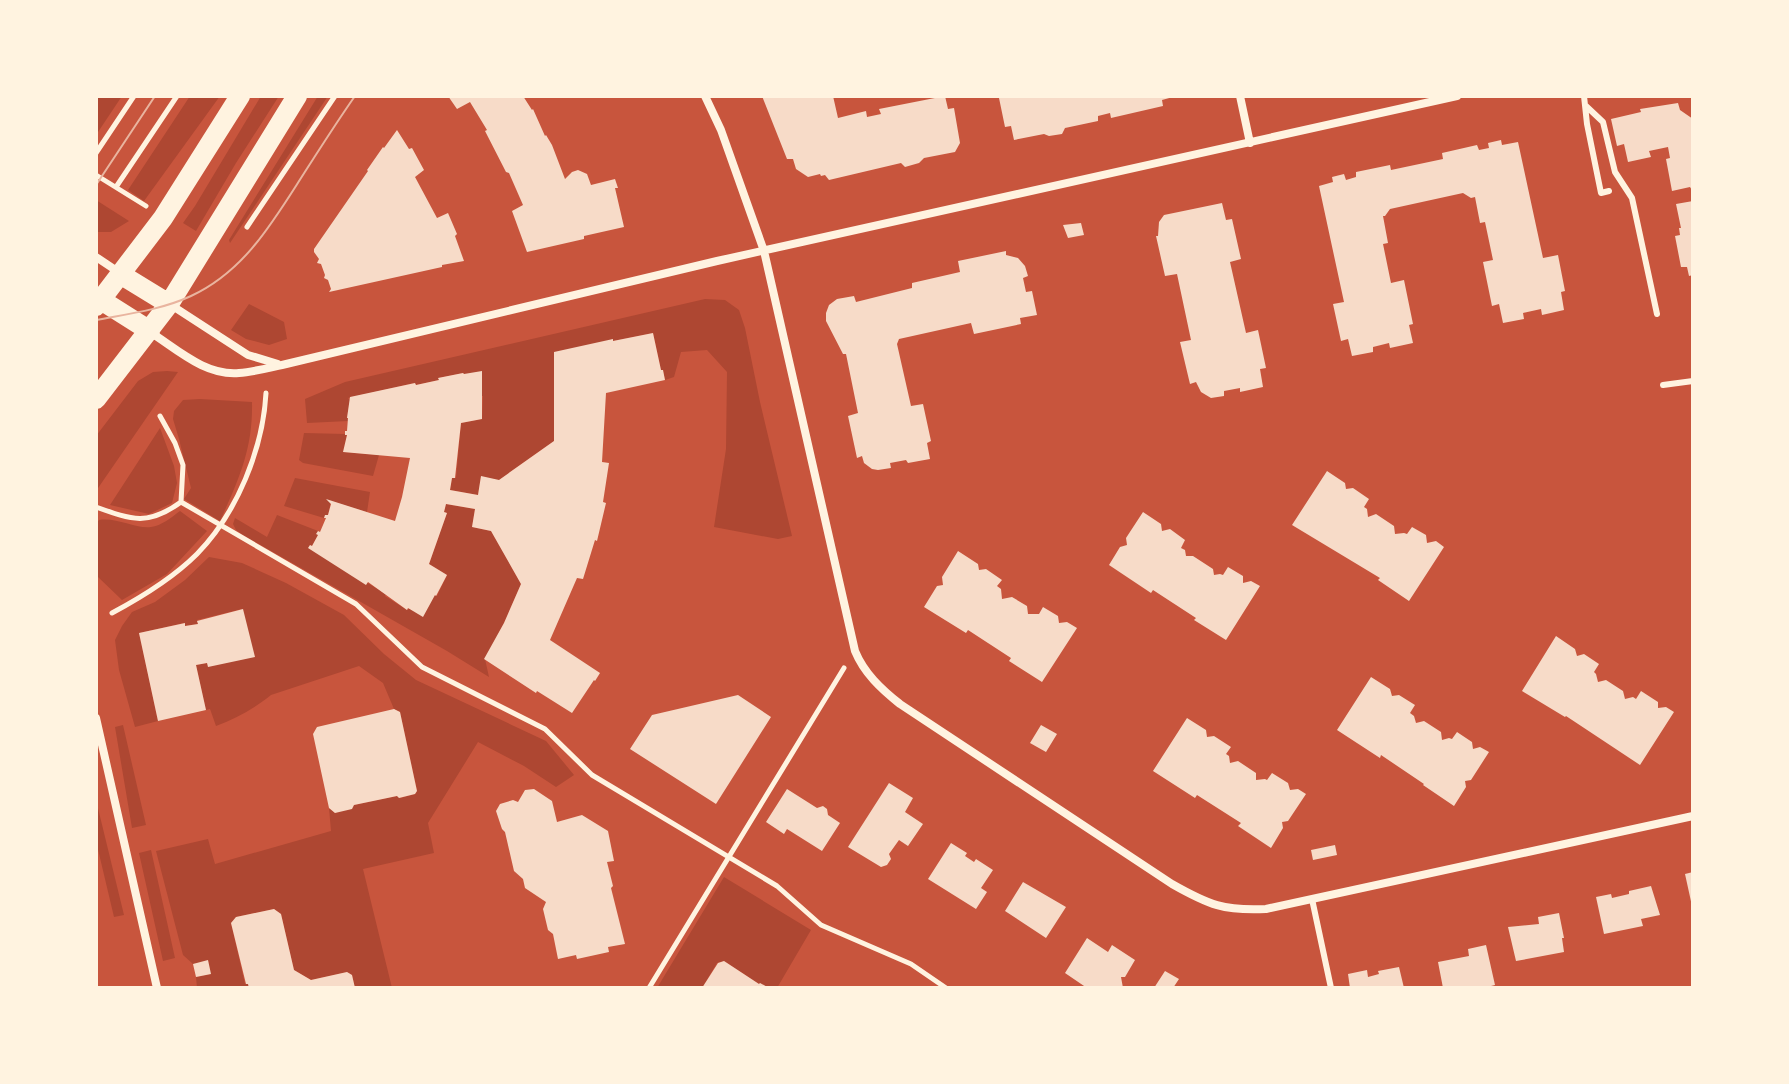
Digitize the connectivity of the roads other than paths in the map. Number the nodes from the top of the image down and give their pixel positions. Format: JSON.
{"nodes":[{"id":1,"x":240,"y":96,"type":"edge"},
{"id":2,"x":297,"y":96,"type":"edge"},
{"id":3,"x":705,"y":96,"type":"edge"},
{"id":4,"x":1240,"y":96,"type":"edge"},
{"id":5,"x":1457,"y":96,"type":"edge"},
{"id":6,"x":1584,"y":96,"type":"edge"},
{"id":7,"x":1586,"y":106,"type":"junction"},
{"id":8,"x":1250,"y":143,"type":"junction"},
{"id":9,"x":1609,"y":191,"type":"dead end"},
{"id":10,"x":764,"y":251,"type":"junction"},
{"id":11,"x":96,"y":257,"type":"edge"},
{"id":12,"x":120,"y":274,"type":"junction"},
{"id":13,"x":98,"y":301,"type":"edge"},
{"id":14,"x":169,"y":304,"type":"junction"},
{"id":15,"x":1657,"y":314,"type":"dead end"},
{"id":16,"x":150,"y":331,"type":"junction"},
{"id":17,"x":282,"y":365,"type":"junction"},
{"id":18,"x":1693,"y":381,"type":"edge"},
{"id":19,"x":1663,"y":385,"type":"dead end"},
{"id":20,"x":96,"y":399,"type":"edge"},
{"id":21,"x":96,"y":718,"type":"edge"},
{"id":22,"x":1693,"y":816,"type":"edge"},
{"id":23,"x":1312,"y":899,"type":"junction"},
{"id":24,"x":157,"y":988,"type":"edge"},
{"id":25,"x":1331,"y":988,"type":"edge"}],
"edges":[{"from":1,"to":12,"type":"main road"},
{"from":2,"to":14,"type":"main road"},
{"from":3,"to":10,"type":"street"},
{"from":4,"to":8,"type":"street"},
{"from":5,"to":8,"type":"street"},
{"from":6,"to":7,"type":"lane"},
{"from":7,"to":9,"type":"lane"},
{"from":7,"to":15,"type":"lane"},
{"from":8,"to":10,"type":"street"},
{"from":10,"to":17,"type":"street"},
{"from":10,"to":23,"type":"street"},
{"from":11,"to":12,"type":"street"},
{"from":12,"to":13,"type":"main road"},
{"from":12,"to":14,"type":"main road"},
{"from":13,"to":16,"type":"main road"},
{"from":14,"to":16,"type":"main road"},
{"from":14,"to":17,"type":"street"},
{"from":16,"to":17,"type":"street"},
{"from":16,"to":20,"type":"main road"},
{"from":18,"to":19,"type":"lane"},
{"from":21,"to":24,"type":"street"},
{"from":22,"to":23,"type":"street"},
{"from":23,"to":25,"type":"lane"}]}
